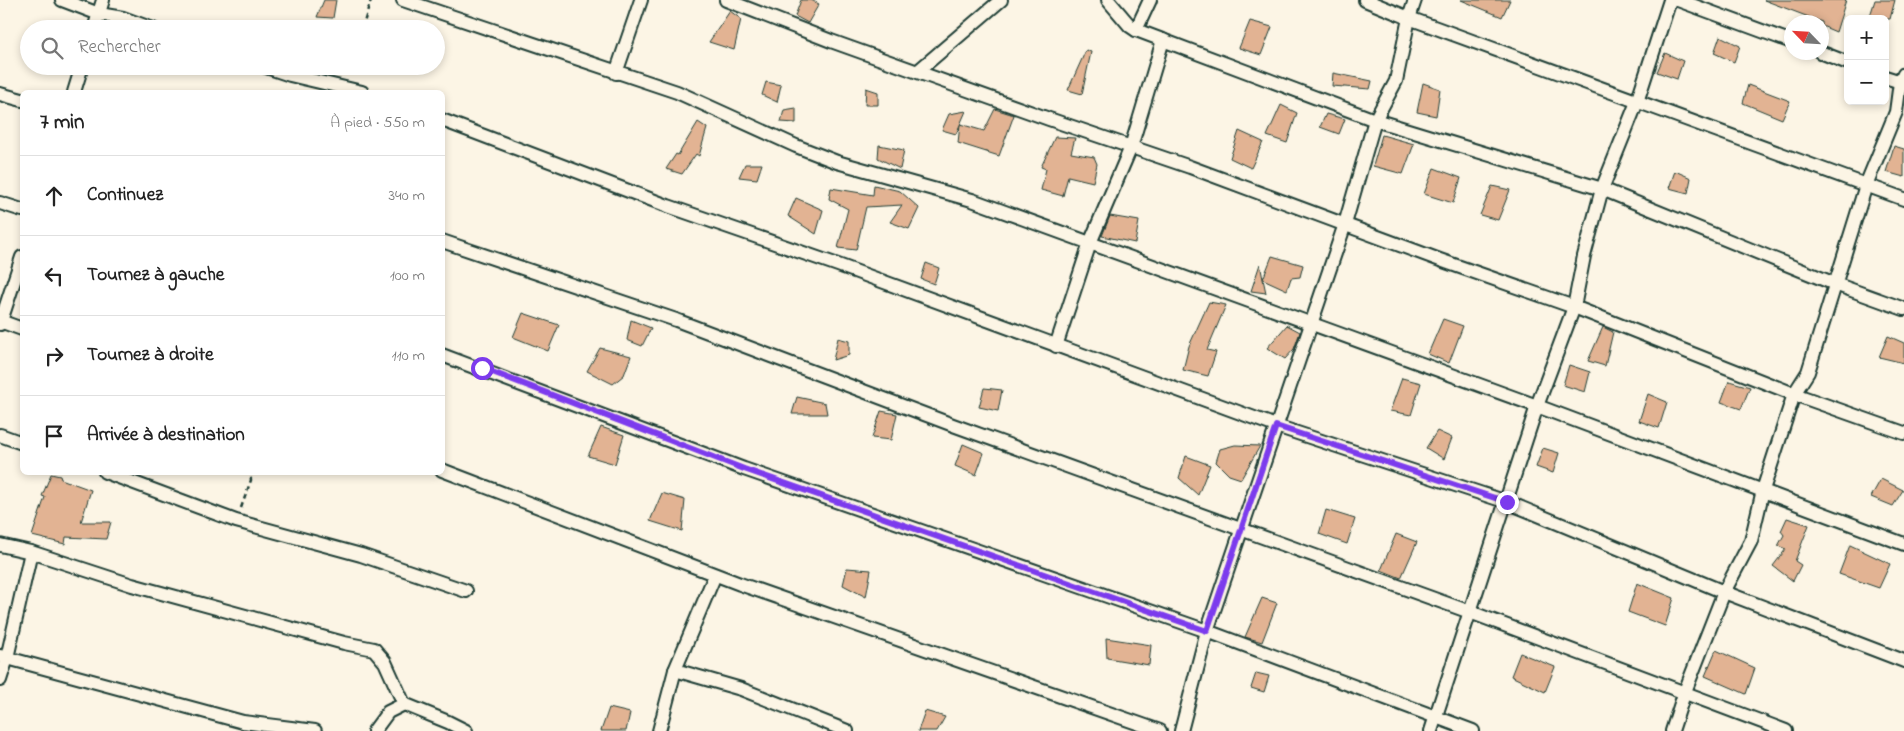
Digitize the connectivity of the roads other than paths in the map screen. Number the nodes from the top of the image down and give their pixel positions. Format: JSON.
{"nodes":[{"id":1,"x":62,"y":0,"type":"edge"},
{"id":2,"x":104,"y":0,"type":"edge"},
{"id":3,"x":403,"y":0,"type":"edge"},
{"id":4,"x":641,"y":0,"type":"edge"},
{"id":5,"x":726,"y":0,"type":"edge"},
{"id":6,"x":1001,"y":0,"type":"edge"},
{"id":7,"x":1108,"y":0,"type":"edge"},
{"id":8,"x":1150,"y":0,"type":"edge"},
{"id":9,"x":1365,"y":0,"type":"edge"},
{"id":10,"x":1416,"y":0,"type":"edge"},
{"id":11,"x":1670,"y":0,"type":"edge"},
{"id":12,"x":1678,"y":0,"type":"edge"},
{"id":13,"x":99,"y":14,"type":"junction"},
{"id":14,"x":1410,"y":18,"type":"junction"},
{"id":15,"x":97,"y":20,"type":"edge"},
{"id":16,"x":129,"y":20,"type":"edge"},
{"id":17,"x":1136,"y":30,"type":"junction"},
{"id":18,"x":1784,"y":39,"type":"edge"},
{"id":19,"x":1163,"y":40,"type":"junction"},
{"id":20,"x":1829,"y":56,"type":"edge"},
{"id":21,"x":1844,"y":61,"type":"edge"},
{"id":22,"x":918,"y":71,"type":"junction"},
{"id":23,"x":616,"y":73,"type":"junction"},
{"id":24,"x":79,"y":75,"type":"edge"},
{"id":25,"x":297,"y":75,"type":"edge"},
{"id":26,"x":1889,"y":78,"type":"edge"},
{"id":27,"x":1903,"y":80,"type":"edge"},
{"id":28,"x":75,"y":90,"type":"edge"},
{"id":29,"x":354,"y":90,"type":"edge"},
{"id":30,"x":0,"y":94,"type":"edge"},
{"id":31,"x":20,"y":99,"type":"edge"},
{"id":32,"x":1637,"y":102,"type":"junction"},
{"id":33,"x":1375,"y":120,"type":"junction"},
{"id":34,"x":445,"y":121,"type":"edge"},
{"id":35,"x":1131,"y":147,"type":"junction"},
{"id":36,"x":1866,"y":185,"type":"junction"},
{"id":37,"x":1602,"y":189,"type":"junction"},
{"id":38,"x":1904,"y":199,"type":"edge"},
{"id":39,"x":0,"y":203,"type":"edge"},
{"id":40,"x":20,"y":209,"type":"edge"},
{"id":41,"x":1345,"y":224,"type":"junction"},
{"id":42,"x":445,"y":242,"type":"edge"},
{"id":43,"x":1090,"y":243,"type":"junction"},
{"id":44,"x":20,"y":263,"type":"edge"},
{"id":45,"x":1836,"y":284,"type":"junction"},
{"id":46,"x":1574,"y":307,"type":"junction"},
{"id":47,"x":1904,"y":309,"type":"edge"},
{"id":48,"x":0,"y":322,"type":"edge"},
{"id":49,"x":1310,"y":324,"type":"junction"},
{"id":50,"x":20,"y":328,"type":"edge"},
{"id":51,"x":1056,"y":346,"type":"junction"},
{"id":52,"x":445,"y":356,"type":"edge"},
{"id":53,"x":1794,"y":394,"type":"junction"},
{"id":54,"x":1537,"y":406,"type":"junction"},
{"id":55,"x":1276,"y":426,"type":"junction"},
{"id":56,"x":1904,"y":433,"type":"edge"},
{"id":57,"x":0,"y":435,"type":"edge"},
{"id":58,"x":20,"y":442,"type":"edge"},
{"id":59,"x":445,"y":471,"type":"edge"},
{"id":60,"x":113,"y":475,"type":"edge"},
{"id":61,"x":1763,"y":490,"type":"junction"},
{"id":62,"x":1507,"y":502,"type":"junction"},
{"id":63,"x":1242,"y":528,"type":"junction"},
{"id":64,"x":1904,"y":544,"type":"edge"},
{"id":65,"x":0,"y":545,"type":"edge"},
{"id":66,"x":31,"y":552,"type":"junction"},
{"id":67,"x":715,"y":575,"type":"junction"},
{"id":68,"x":466,"y":591,"type":"dead end"},
{"id":69,"x":1724,"y":592,"type":"junction"},
{"id":70,"x":1470,"y":612,"type":"junction"},
{"id":71,"x":1207,"y":631,"type":"junction"},
{"id":72,"x":3,"y":657,"type":"edge"},
{"id":73,"x":1904,"y":661,"type":"edge"},
{"id":74,"x":675,"y":670,"type":"junction"},
{"id":75,"x":0,"y":680,"type":"edge"},
{"id":76,"x":1684,"y":694,"type":"junction"},
{"id":77,"x":404,"y":704,"type":"junction"},
{"id":78,"x":1435,"y":718,"type":"junction"},
{"id":79,"x":243,"y":726,"type":"edge"},
{"id":80,"x":315,"y":731,"type":"edge"},
{"id":81,"x":374,"y":731,"type":"edge"},
{"id":82,"x":466,"y":731,"type":"edge"},
{"id":83,"x":659,"y":731,"type":"edge"},
{"id":84,"x":847,"y":731,"type":"edge"},
{"id":85,"x":1160,"y":731,"type":"edge"},
{"id":86,"x":1181,"y":731,"type":"edge"},
{"id":87,"x":1431,"y":731,"type":"edge"},
{"id":88,"x":1474,"y":731,"type":"edge"},
{"id":89,"x":1672,"y":731,"type":"edge"},
{"id":90,"x":1786,"y":731,"type":"edge"}],
"edges":[{"from":1,"to":13,"type":"street"},
{"from":2,"to":13,"type":"street"},
{"from":3,"to":23,"type":"street"},
{"from":4,"to":23,"type":"street"},
{"from":5,"to":22,"type":"street"},
{"from":6,"to":22,"type":"street"},
{"from":7,"to":17,"type":"street"},
{"from":8,"to":17,"type":"street"},
{"from":9,"to":14,"type":"street"},
{"from":10,"to":14,"type":"street"},
{"from":11,"to":32,"type":"street"},
{"from":12,"to":18,"type":"street"},
{"from":13,"to":15,"type":"street"},
{"from":13,"to":16,"type":"street"},
{"from":14,"to":32,"type":"street"},
{"from":14,"to":33,"type":"street"},
{"from":17,"to":19,"type":"street"},
{"from":19,"to":33,"type":"street"},
{"from":19,"to":35,"type":"street"},
{"from":20,"to":21,"type":"street"},
{"from":22,"to":35,"type":"street"},
{"from":23,"to":43,"type":"street"},
{"from":24,"to":28,"type":"street"},
{"from":25,"to":29,"type":"street"},
{"from":26,"to":27,"type":"street"},
{"from":27,"to":36,"type":"street"},
{"from":30,"to":31,"type":"street"},
{"from":32,"to":36,"type":"street"},
{"from":32,"to":37,"type":"street"},
{"from":33,"to":37,"type":"street"},
{"from":33,"to":41,"type":"street"},
{"from":34,"to":51,"type":"street"},
{"from":35,"to":41,"type":"street"},
{"from":35,"to":43,"type":"street"},
{"from":36,"to":38,"type":"street"},
{"from":36,"to":45,"type":"street"},
{"from":37,"to":45,"type":"street"},
{"from":37,"to":46,"type":"street"},
{"from":39,"to":40,"type":"street"},
{"from":41,"to":46,"type":"street"},
{"from":41,"to":49,"type":"street"},
{"from":42,"to":63,"type":"street"},
{"from":43,"to":49,"type":"street"},
{"from":43,"to":51,"type":"street"},
{"from":44,"to":48,"type":"street"},
{"from":45,"to":47,"type":"street"},
{"from":45,"to":53,"type":"street"},
{"from":46,"to":53,"type":"street"},
{"from":46,"to":54,"type":"street"},
{"from":48,"to":50,"type":"street"},
{"from":49,"to":54,"type":"street"},
{"from":49,"to":55,"type":"street"},
{"from":51,"to":55,"type":"street"},
{"from":52,"to":71,"type":"street"},
{"from":53,"to":56,"type":"street"},
{"from":53,"to":61,"type":"street"},
{"from":54,"to":61,"type":"street"},
{"from":54,"to":62,"type":"street"},
{"from":55,"to":62,"type":"street"},
{"from":55,"to":63,"type":"street"},
{"from":57,"to":58,"type":"street"},
{"from":59,"to":67,"type":"street"},
{"from":60,"to":68,"type":"street"},
{"from":61,"to":64,"type":"street"},
{"from":61,"to":69,"type":"street"},
{"from":62,"to":69,"type":"street"},
{"from":62,"to":70,"type":"street"},
{"from":63,"to":70,"type":"street"},
{"from":63,"to":71,"type":"street"},
{"from":65,"to":66,"type":"street"},
{"from":66,"to":72,"type":"street"},
{"from":66,"to":77,"type":"street"},
{"from":67,"to":74,"type":"street"},
{"from":67,"to":85,"type":"street"},
{"from":69,"to":73,"type":"street"},
{"from":69,"to":76,"type":"street"},
{"from":70,"to":76,"type":"street"},
{"from":70,"to":78,"type":"street"},
{"from":71,"to":78,"type":"street"},
{"from":71,"to":86,"type":"street"},
{"from":72,"to":75,"type":"street"},
{"from":72,"to":79,"type":"street"},
{"from":74,"to":83,"type":"street"},
{"from":74,"to":84,"type":"street"},
{"from":76,"to":89,"type":"street"},
{"from":76,"to":90,"type":"street"},
{"from":77,"to":81,"type":"street"},
{"from":77,"to":82,"type":"street"},
{"from":78,"to":87,"type":"street"},
{"from":78,"to":88,"type":"street"},
{"from":79,"to":80,"type":"street"}]}
